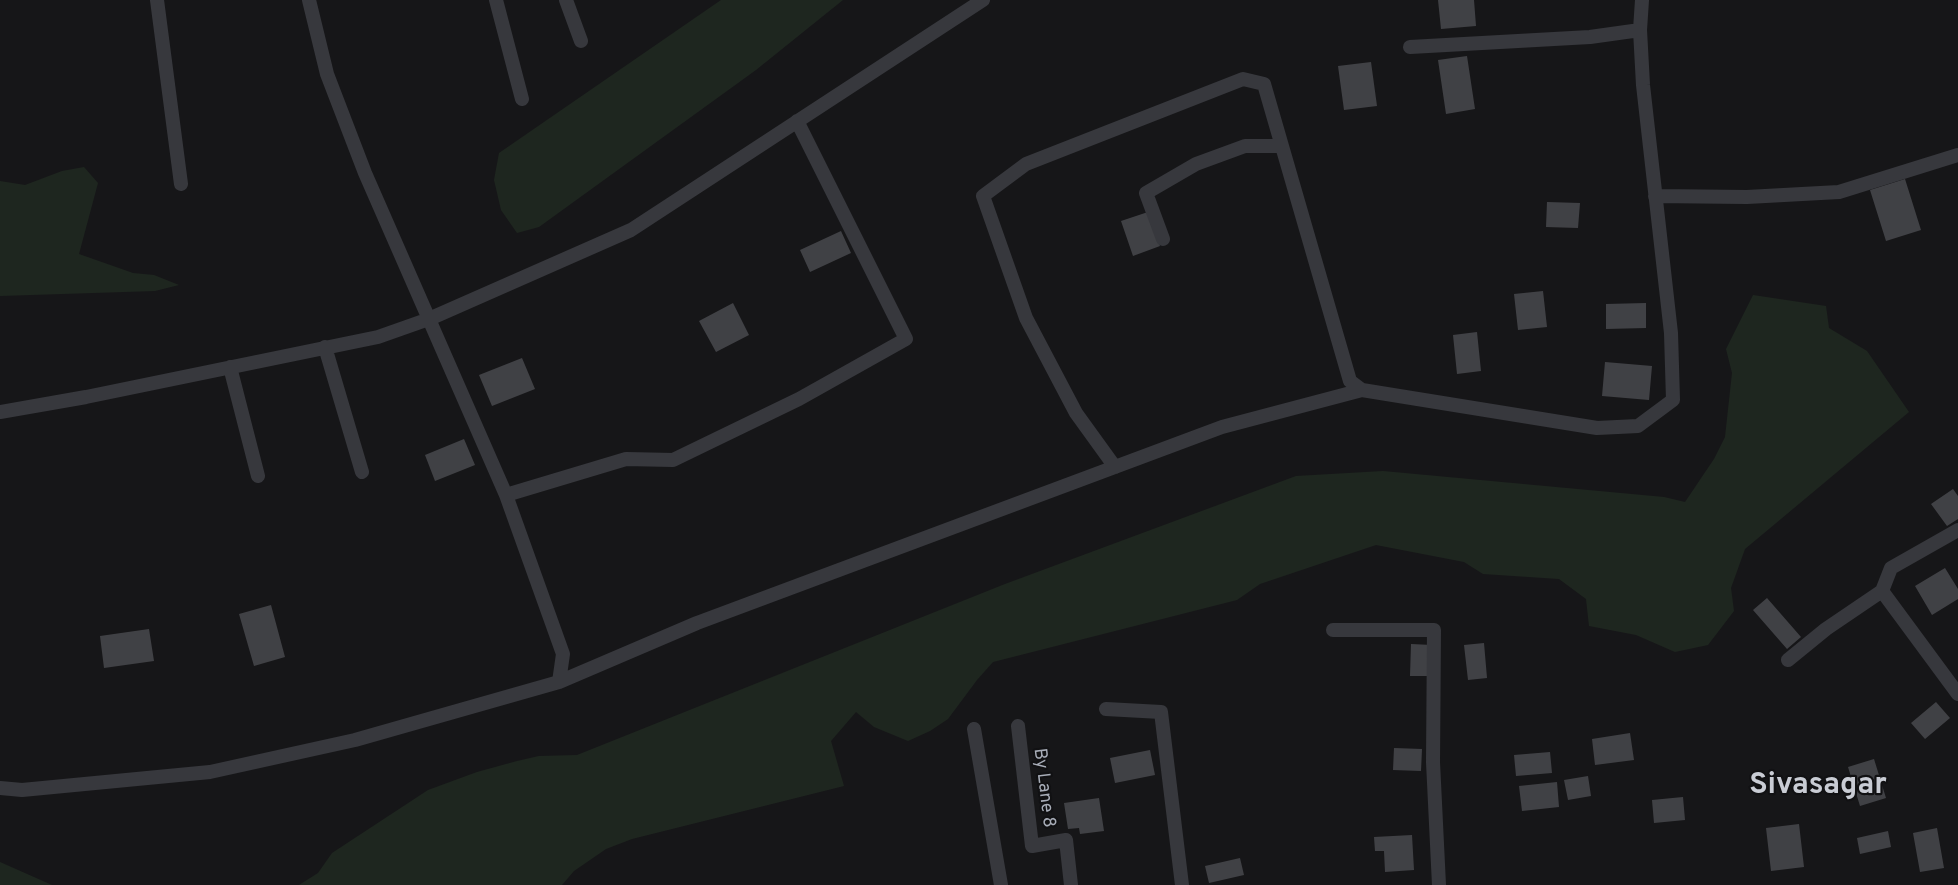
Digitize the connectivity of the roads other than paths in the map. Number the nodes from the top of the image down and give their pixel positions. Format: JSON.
{"nodes":[{"id":1,"x":157,"y":0,"type":"edge"},
{"id":2,"x":309,"y":0,"type":"edge"},
{"id":3,"x":496,"y":0,"type":"edge"},
{"id":4,"x":566,"y":0,"type":"edge"},
{"id":5,"x":983,"y":0,"type":"edge"},
{"id":6,"x":1642,"y":0,"type":"edge"},
{"id":7,"x":1640,"y":30,"type":"junction"},
{"id":8,"x":581,"y":41,"type":"dead end"},
{"id":9,"x":1410,"y":47,"type":"dead end"},
{"id":10,"x":522,"y":99,"type":"dead end"},
{"id":11,"x":797,"y":121,"type":"junction"},
{"id":12,"x":1282,"y":146,"type":"junction"},
{"id":13,"x":1958,"y":154,"type":"edge"},
{"id":14,"x":180,"y":184,"type":"dead end"},
{"id":15,"x":1655,"y":196,"type":"junction"},
{"id":16,"x":1163,"y":238,"type":"dead end"},
{"id":17,"x":429,"y":320,"type":"junction"},
{"id":18,"x":325,"y":347,"type":"junction"},
{"id":19,"x":230,"y":367,"type":"junction"},
{"id":20,"x":1362,"y":390,"type":"junction"},
{"id":21,"x":0,"y":412,"type":"edge"},
{"id":22,"x":1114,"y":467,"type":"junction"},
{"id":23,"x":362,"y":472,"type":"dead end"},
{"id":24,"x":258,"y":476,"type":"dead end"},
{"id":25,"x":506,"y":495,"type":"junction"},
{"id":26,"x":1958,"y":530,"type":"edge"},
{"id":27,"x":1882,"y":591,"type":"junction"},
{"id":28,"x":1334,"y":630,"type":"dead end"},
{"id":29,"x":1788,"y":660,"type":"dead end"},
{"id":30,"x":559,"y":682,"type":"junction"},
{"id":31,"x":1958,"y":694,"type":"edge"},
{"id":32,"x":1106,"y":709,"type":"dead end"},
{"id":33,"x":1017,"y":726,"type":"dead end"},
{"id":34,"x":974,"y":729,"type":"dead end"},
{"id":35,"x":0,"y":788,"type":"edge"},
{"id":36,"x":1001,"y":885,"type":"edge"},
{"id":37,"x":1071,"y":885,"type":"edge"},
{"id":38,"x":1182,"y":885,"type":"edge"},
{"id":39,"x":1439,"y":885,"type":"edge"}],
"edges":[{"from":1,"to":14,"type":"street"},
{"from":2,"to":17,"type":"street"},
{"from":3,"to":10,"type":"street"},
{"from":4,"to":8,"type":"street"},
{"from":5,"to":11,"type":"street"},
{"from":6,"to":7,"type":"street"},
{"from":7,"to":9,"type":"street"},
{"from":7,"to":15,"type":"street"},
{"from":11,"to":17,"type":"street"},
{"from":11,"to":25,"type":"street"},
{"from":12,"to":16,"type":"street"},
{"from":12,"to":20,"type":"street"},
{"from":12,"to":22,"type":"street"},
{"from":13,"to":15,"type":"street"},
{"from":15,"to":20,"type":"street"},
{"from":17,"to":18,"type":"street"},
{"from":17,"to":25,"type":"street"},
{"from":18,"to":19,"type":"street"},
{"from":18,"to":23,"type":"street"},
{"from":19,"to":21,"type":"street"},
{"from":19,"to":24,"type":"street"},
{"from":20,"to":22,"type":"street"},
{"from":22,"to":30,"type":"street"},
{"from":25,"to":30,"type":"street"},
{"from":26,"to":27,"type":"street"},
{"from":27,"to":29,"type":"street"},
{"from":27,"to":31,"type":"street"},
{"from":28,"to":39,"type":"street"},
{"from":30,"to":35,"type":"street"},
{"from":32,"to":38,"type":"street"},
{"from":33,"to":37,"type":"street","name":"By Lane 8"},
{"from":34,"to":36,"type":"street"}]}
